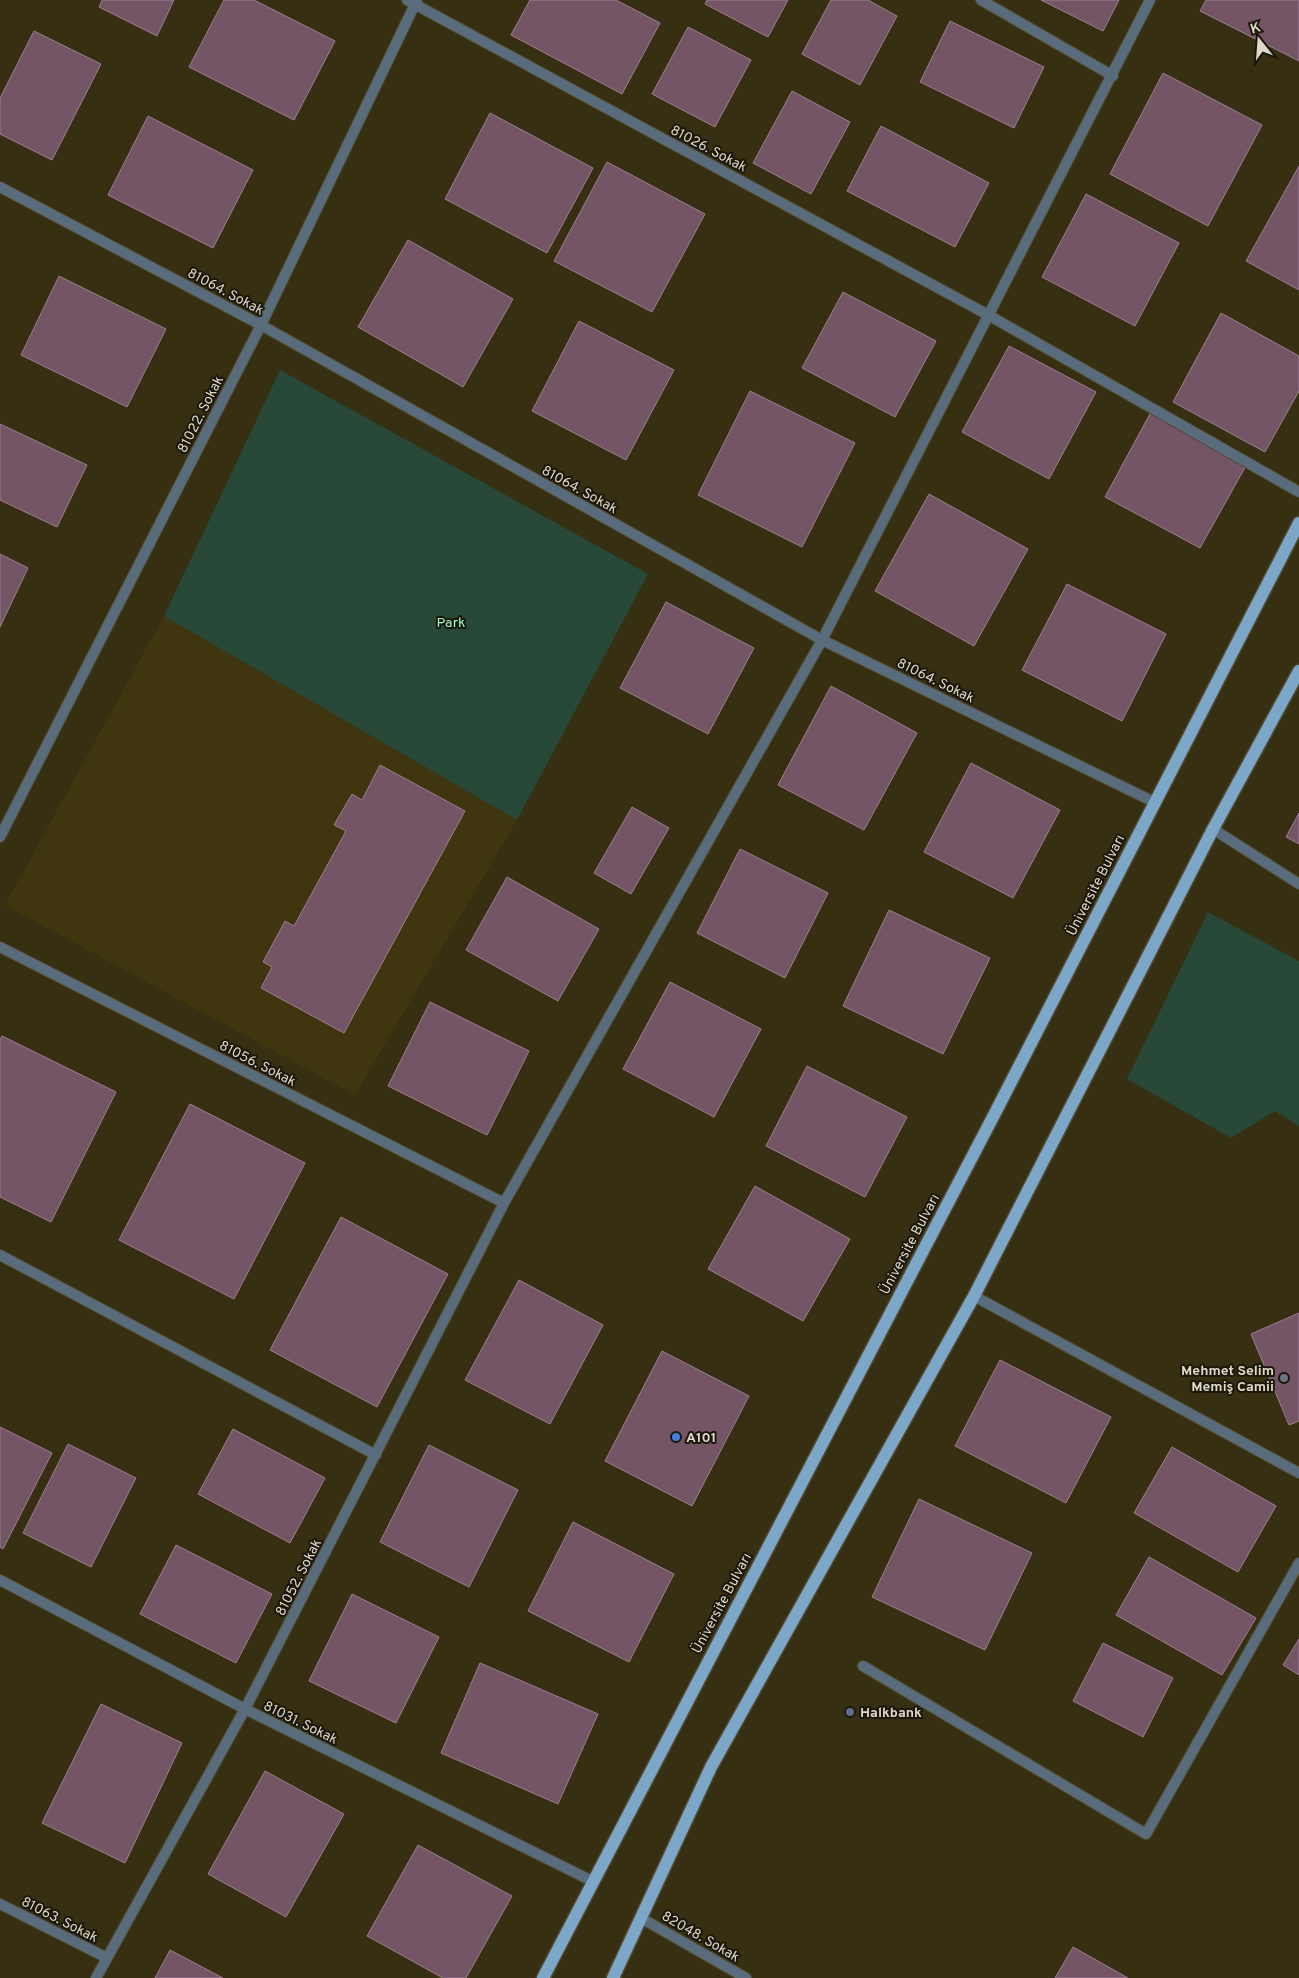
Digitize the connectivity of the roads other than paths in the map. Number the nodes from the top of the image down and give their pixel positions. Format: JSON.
{"nodes":[{"id":1,"x":981,"y":0,"type":"edge"},
{"id":2,"x":1150,"y":0,"type":"edge"},
{"id":3,"x":413,"y":1,"type":"edge"},
{"id":4,"x":1113,"y":76,"type":"junction"},
{"id":5,"x":0,"y":187,"type":"edge"},
{"id":6,"x":990,"y":316,"type":"junction"},
{"id":7,"x":261,"y":325,"type":"junction"},
{"id":8,"x":1299,"y":492,"type":"edge"},
{"id":9,"x":1299,"y":523,"type":"edge"},
{"id":10,"x":822,"y":640,"type":"junction"},
{"id":11,"x":1299,"y":671,"type":"edge"},
{"id":12,"x":1154,"y":802,"type":"junction"},
{"id":13,"x":1213,"y":829,"type":"junction"},
{"id":14,"x":0,"y":838,"type":"edge"},
{"id":15,"x":1299,"y":884,"type":"edge"},
{"id":16,"x":0,"y":947,"type":"edge"},
{"id":17,"x":504,"y":1203,"type":"junction"},
{"id":18,"x":0,"y":1255,"type":"edge"},
{"id":19,"x":974,"y":1296,"type":"junction"},
{"id":20,"x":376,"y":1455,"type":"junction"},
{"id":21,"x":1299,"y":1473,"type":"edge"},
{"id":22,"x":1299,"y":1563,"type":"edge"},
{"id":23,"x":0,"y":1580,"type":"edge"},
{"id":24,"x":863,"y":1666,"type":"dead end"},
{"id":25,"x":245,"y":1709,"type":"junction"},
{"id":26,"x":594,"y":1882,"type":"junction"},
{"id":27,"x":0,"y":1904,"type":"edge"},
{"id":28,"x":641,"y":1918,"type":"junction"},
{"id":29,"x":107,"y":1958,"type":"junction"},
{"id":30,"x":96,"y":1978,"type":"edge"},
{"id":31,"x":543,"y":1978,"type":"edge"},
{"id":32,"x":613,"y":1978,"type":"edge"},
{"id":33,"x":746,"y":1978,"type":"edge"}],
"edges":[{"from":1,"to":4,"type":"street"},
{"from":2,"to":4,"type":"street","name":"81052. Sokak"},
{"from":3,"to":6,"type":"street","name":"81026. Sokak"},
{"from":3,"to":7,"type":"street","name":"81022. Sokak"},
{"from":4,"to":6,"type":"street","name":"81052. Sokak"},
{"from":5,"to":7,"type":"street","name":"81064. Sokak"},
{"from":6,"to":8,"type":"street","name":"81026. Sokak"},
{"from":6,"to":10,"type":"street","name":"81052. Sokak"},
{"from":7,"to":10,"type":"street","name":"81064. Sokak"},
{"from":7,"to":14,"type":"street","name":"81022. Sokak"},
{"from":9,"to":12,"type":"main road","name":"Üniversite Bulvarı"},
{"from":10,"to":12,"type":"street","name":"81064. Sokak"},
{"from":10,"to":17,"type":"street","name":"81052. Sokak"},
{"from":11,"to":13,"type":"main road"},
{"from":12,"to":26,"type":"main road","name":"Üniversite Bulvarı"},
{"from":13,"to":15,"type":"street"},
{"from":13,"to":19,"type":"main road"},
{"from":16,"to":17,"type":"street","name":"81056. Sokak"},
{"from":17,"to":20,"type":"street","name":"81052. Sokak"},
{"from":18,"to":20,"type":"street"},
{"from":19,"to":21,"type":"street"},
{"from":19,"to":28,"type":"main road"},
{"from":20,"to":25,"type":"street","name":"81052. Sokak"},
{"from":22,"to":24,"type":"street"},
{"from":23,"to":25,"type":"street","name":"81031. Sokak"},
{"from":25,"to":26,"type":"street","name":"81031. Sokak"},
{"from":25,"to":29,"type":"street","name":"81052. Sokak"},
{"from":26,"to":31,"type":"main road","name":"Üniversite Bulvarı"},
{"from":27,"to":29,"type":"street","name":"81063. Sokak"},
{"from":28,"to":32,"type":"main road"},
{"from":28,"to":33,"type":"street","name":"82048. Sokak"},
{"from":29,"to":30,"type":"street","name":"81052. Sokak"}]}
